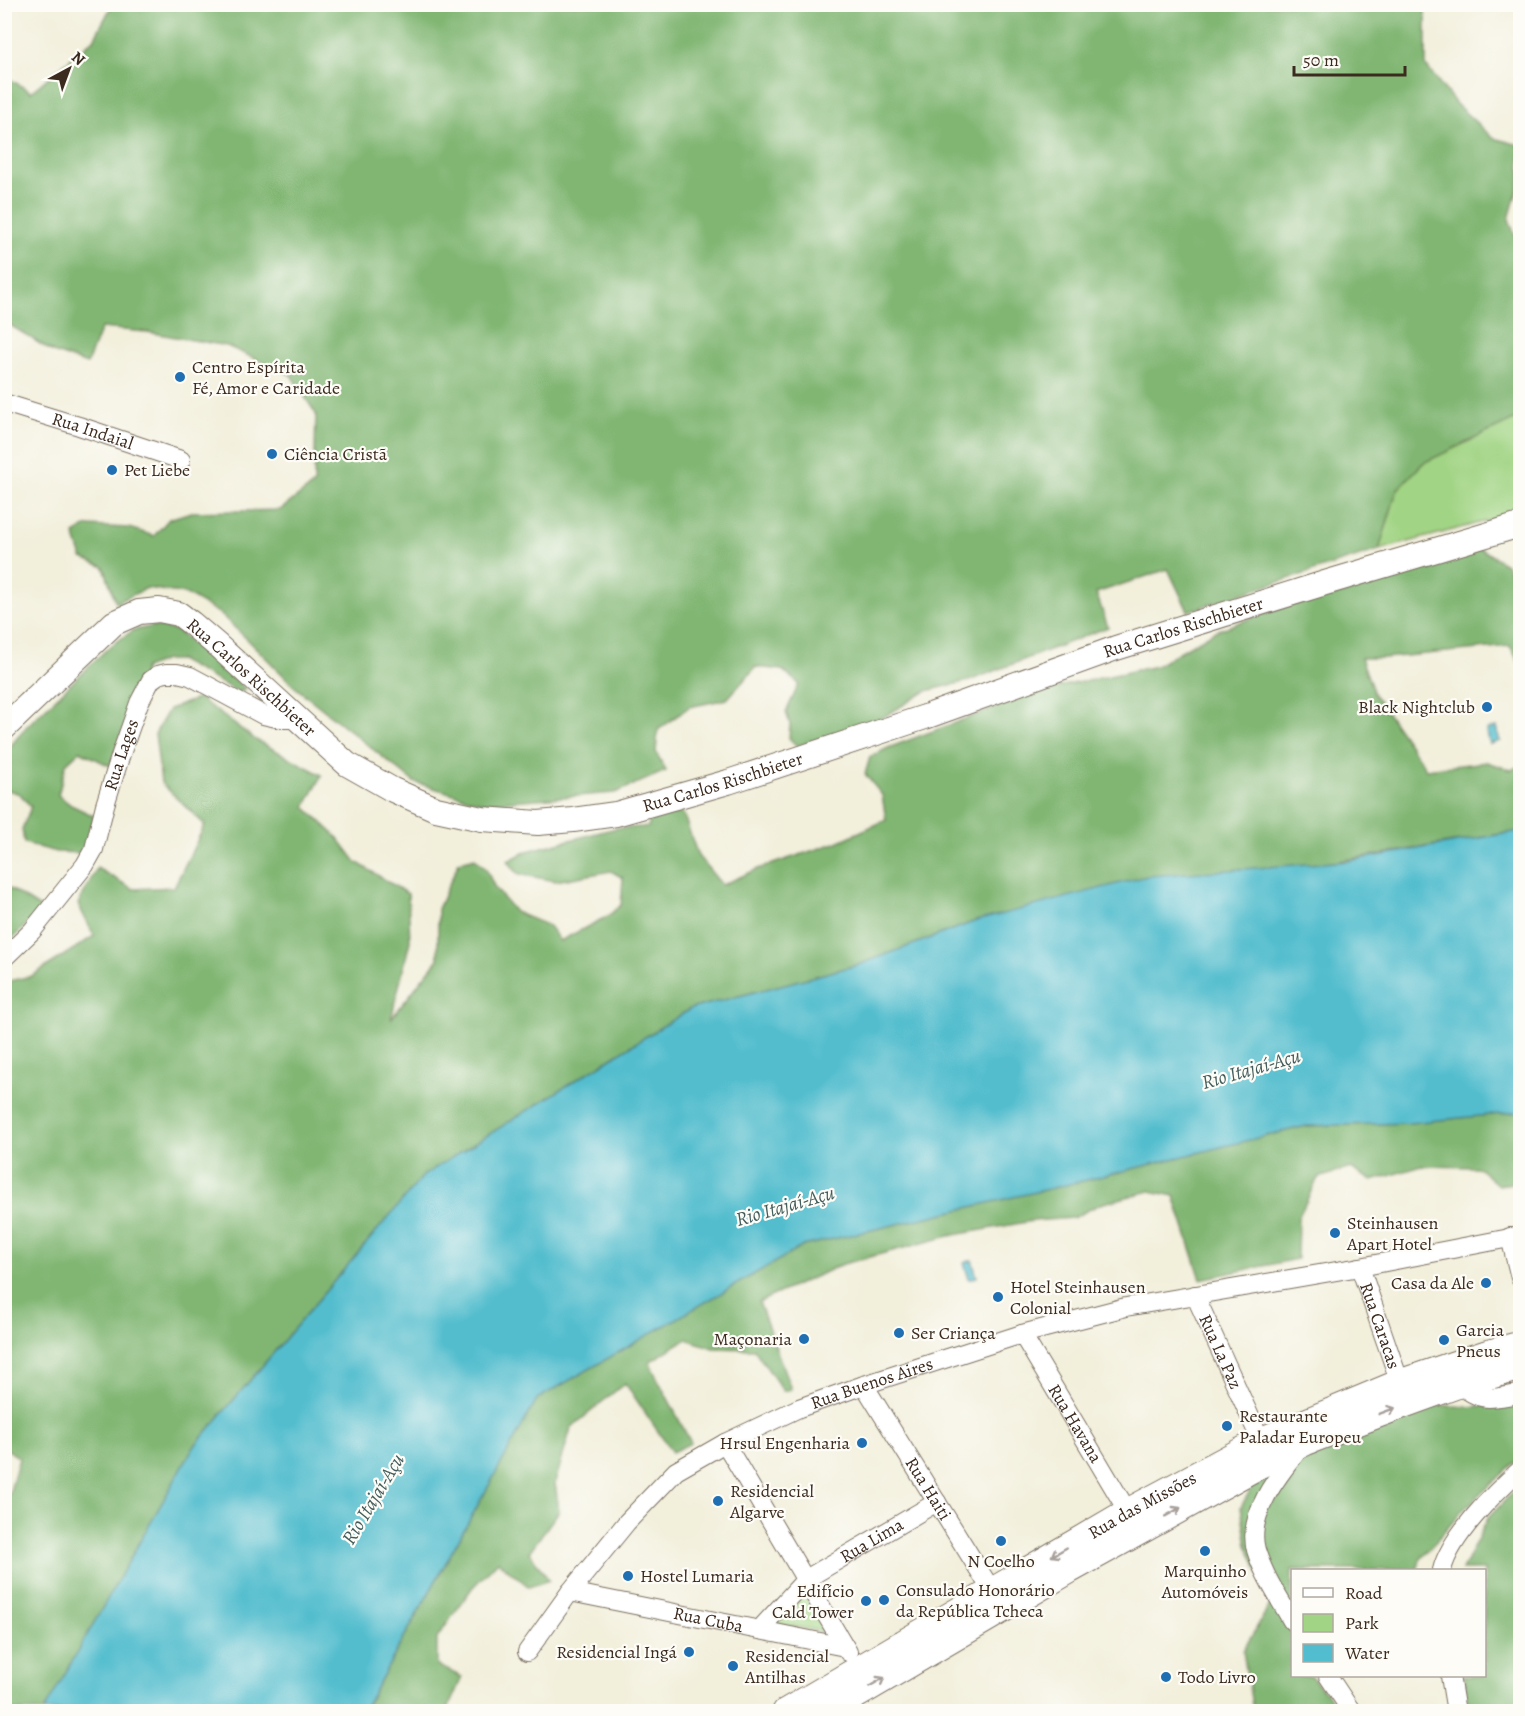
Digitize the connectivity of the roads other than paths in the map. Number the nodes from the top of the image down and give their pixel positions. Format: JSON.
{"nodes":[{"id":1,"x":4,"y":403,"type":"edge"},
{"id":2,"x":181,"y":460,"type":"dead end"},
{"id":3,"x":1521,"y":525,"type":"edge"},
{"id":4,"x":298,"y":719,"type":"junction"},
{"id":5,"x":4,"y":728,"type":"edge"},
{"id":6,"x":4,"y":958,"type":"edge"},
{"id":7,"x":1515,"y":1236,"type":"edge"},
{"id":8,"x":1360,"y":1267,"type":"junction"},
{"id":9,"x":1521,"y":1278,"type":"edge"},
{"id":10,"x":1195,"y":1295,"type":"junction"},
{"id":11,"x":1022,"y":1334,"type":"junction"},
{"id":12,"x":1521,"y":1345,"type":"edge"},
{"id":13,"x":1521,"y":1367,"type":"edge"},
{"id":14,"x":1400,"y":1383,"type":"junction"},
{"id":15,"x":1459,"y":1384,"type":"junction"},
{"id":16,"x":864,"y":1385,"type":"junction"},
{"id":17,"x":1521,"y":1394,"type":"edge"},
{"id":18,"x":1261,"y":1441,"type":"junction"},
{"id":19,"x":1305,"y":1442,"type":"junction"},
{"id":20,"x":725,"y":1443,"type":"junction"},
{"id":21,"x":1521,"y":1470,"type":"edge"},
{"id":22,"x":937,"y":1502,"type":"junction"},
{"id":23,"x":1128,"y":1512,"type":"junction"},
{"id":24,"x":1122,"y":1541,"type":"junction"},
{"id":25,"x":1442,"y":1569,"type":"edge"},
{"id":26,"x":806,"y":1579,"type":"junction"},
{"id":27,"x":992,"y":1591,"type":"junction"},
{"id":28,"x":570,"y":1592,"type":"junction"},
{"id":29,"x":1291,"y":1618,"type":"edge"},
{"id":30,"x":760,"y":1629,"type":"junction"},
{"id":31,"x":527,"y":1652,"type":"dead end"},
{"id":32,"x":852,"y":1658,"type":"junction"},
{"id":33,"x":1329,"y":1677,"type":"edge"},
{"id":34,"x":1450,"y":1677,"type":"edge"},
{"id":35,"x":786,"y":1712,"type":"edge"},
{"id":36,"x":827,"y":1712,"type":"edge"},
{"id":37,"x":1352,"y":1712,"type":"edge"},
{"id":38,"x":1456,"y":1712,"type":"edge"}],
"edges":[{"from":1,"to":2,"type":"street","name":"Rua Indaial"},
{"from":3,"to":4,"type":"street","name":"Rua Carlos Rischbieter"},
{"from":4,"to":5,"type":"street","name":"Rua Carlos Rischbieter"},
{"from":4,"to":6,"type":"street","name":"Rua Lages"},
{"from":7,"to":8,"type":"street","name":"Rua Buenos Aires"},
{"from":7,"to":9,"type":"street"},
{"from":8,"to":10,"type":"street","name":"Rua Buenos Aires"},
{"from":8,"to":14,"type":"street","name":"Rua Caracas"},
{"from":10,"to":11,"type":"street","name":"Rua Buenos Aires"},
{"from":10,"to":18,"type":"street","name":"Rua La Paz"},
{"from":11,"to":16,"type":"street","name":"Rua Buenos Aires"},
{"from":11,"to":23,"type":"street","name":"Rua Havana"},
{"from":12,"to":14,"type":"main road","name":"Rua das Missões"},
{"from":13,"to":15,"type":"main road","name":"Rua das Missões"},
{"from":14,"to":18,"type":"main road","name":"Rua das Missões"},
{"from":15,"to":17,"type":"street"},
{"from":19,"to":15,"type":"main road","name":"Rua das Missões","one_way":true},
{"from":16,"to":20,"type":"street","name":"Rua Buenos Aires"},
{"from":16,"to":22,"type":"street","name":"Rua Haiti"},
{"from":18,"to":23,"type":"main road","name":"Rua das Missões"},
{"from":24,"to":19,"type":"main road","name":"Rua das Missões","one_way":true},
{"from":19,"to":29,"type":"street"},
{"from":20,"to":26,"type":"street"},
{"from":20,"to":28,"type":"street","name":"Rua Buenos Aires"},
{"from":21,"to":25,"type":"street"},
{"from":22,"to":26,"type":"street","name":"Rua Lima"},
{"from":22,"to":27,"type":"street","name":"Rua Haiti"},
{"from":23,"to":24,"type":"main road"},
{"from":23,"to":27,"type":"main road","name":"Rua das Missões","one_way":true},
{"from":36,"to":24,"type":"main road","name":"Rua das Missões","one_way":true},
{"from":26,"to":30,"type":"street","name":"Rua Lima"},
{"from":26,"to":32,"type":"street"},
{"from":27,"to":32,"type":"main road","name":"Rua das Missões"},
{"from":28,"to":30,"type":"street","name":"Rua Cuba"},
{"from":28,"to":31,"type":"street","name":"Rua Buenos Aires"},
{"from":30,"to":32,"type":"street","name":"Rua Cuba"},
{"from":32,"to":35,"type":"main road","name":"Rua das Missões"},
{"from":33,"to":37,"type":"street"},
{"from":34,"to":38,"type":"street"}]}
